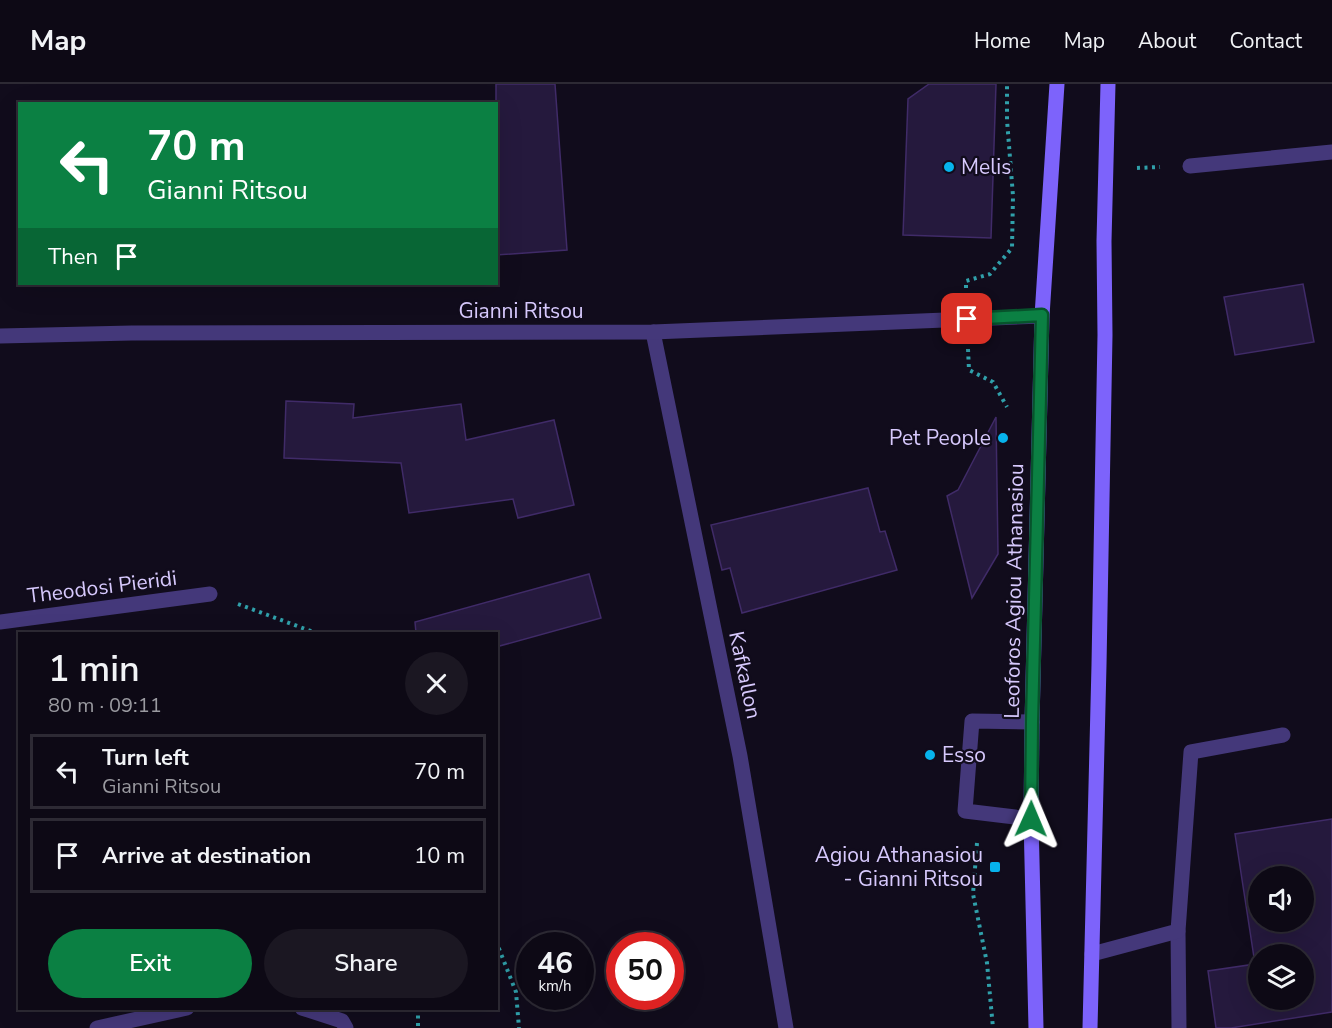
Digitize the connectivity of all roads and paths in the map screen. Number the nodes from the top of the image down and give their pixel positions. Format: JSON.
{"nodes":[{"id":1,"x":1007,"y":84,"type":"edge"},
{"id":2,"x":1057,"y":84,"type":"edge"},
{"id":3,"x":1108,"y":84,"type":"edge"},
{"id":4,"x":1332,"y":152,"type":"edge"},
{"id":5,"x":1190,"y":166,"type":"dead end"},
{"id":6,"x":1042,"y":315,"type":"junction"},
{"id":7,"x":967,"y":319,"type":"junction"},
{"id":8,"x":653,"y":332,"type":"junction"},
{"id":9,"x":0,"y":336,"type":"edge"},
{"id":10,"x":1008,"y":409,"type":"dead end"},
{"id":11,"x":210,"y":594,"type":"joint"},
{"id":12,"x":0,"y":622,"type":"edge"},
{"id":13,"x":313,"y":632,"type":"edge"},
{"id":14,"x":1032,"y":722,"type":"junction"},
{"id":15,"x":1283,"y":735,"type":"dead end"},
{"id":16,"x":980,"y":813,"type":"junction"},
{"id":17,"x":1031,"y":819,"type":"junction"},
{"id":18,"x":1178,"y":931,"type":"junction"},
{"id":19,"x":498,"y":946,"type":"edge"},
{"id":20,"x":1092,"y":954,"type":"junction"},
{"id":21,"x":178,"y":1010,"type":"edge"},
{"id":22,"x":307,"y":1010,"type":"edge"},
{"id":23,"x":418,"y":1010,"type":"edge"},
{"id":24,"x":344,"y":1025,"type":"edge"},
{"id":25,"x":97,"y":1028,"type":"edge"},
{"id":26,"x":418,"y":1028,"type":"edge"},
{"id":27,"x":519,"y":1028,"type":"edge"},
{"id":28,"x":786,"y":1028,"type":"edge"},
{"id":29,"x":993,"y":1028,"type":"edge"},
{"id":30,"x":1036,"y":1028,"type":"edge"},
{"id":31,"x":1090,"y":1028,"type":"edge"},
{"id":32,"x":1179,"y":1028,"type":"edge"}],
"edges":[{"from":1,"to":7,"type":"path"},
{"from":2,"to":6,"type":"main road","name":"Leoforos Agiou Athanasiou"},
{"from":3,"to":20,"type":"main road"},
{"from":4,"to":5,"type":"street"},
{"from":6,"to":7,"type":"street","name":"Gianni Ritsou"},
{"from":6,"to":14,"type":"main road","name":"Leoforos Agiou Athanasiou"},
{"from":7,"to":8,"type":"street","name":"Gianni Ritsou"},
{"from":7,"to":10,"type":"path"},
{"from":8,"to":9,"type":"street","name":"Gianni Ritsou"},
{"from":8,"to":28,"type":"street","name":"Kafkallon"},
{"from":11,"to":12,"type":"street","name":"Theodosi Pieridi"},
{"from":11,"to":13,"type":"path"},
{"from":14,"to":16,"type":"street"},
{"from":14,"to":17,"type":"main road","name":"Leoforos Agiou Athanasiou"},
{"from":15,"to":18,"type":"street"},
{"from":16,"to":17,"type":"street"},
{"from":16,"to":29,"type":"path"},
{"from":17,"to":30,"type":"main road","name":"Leoforos Agiou Athanasiou"},
{"from":18,"to":20,"type":"street"},
{"from":18,"to":32,"type":"street"},
{"from":19,"to":27,"type":"path"},
{"from":20,"to":31,"type":"main road"},
{"from":21,"to":25,"type":"street"},
{"from":22,"to":24,"type":"street"},
{"from":23,"to":26,"type":"path"}]}
